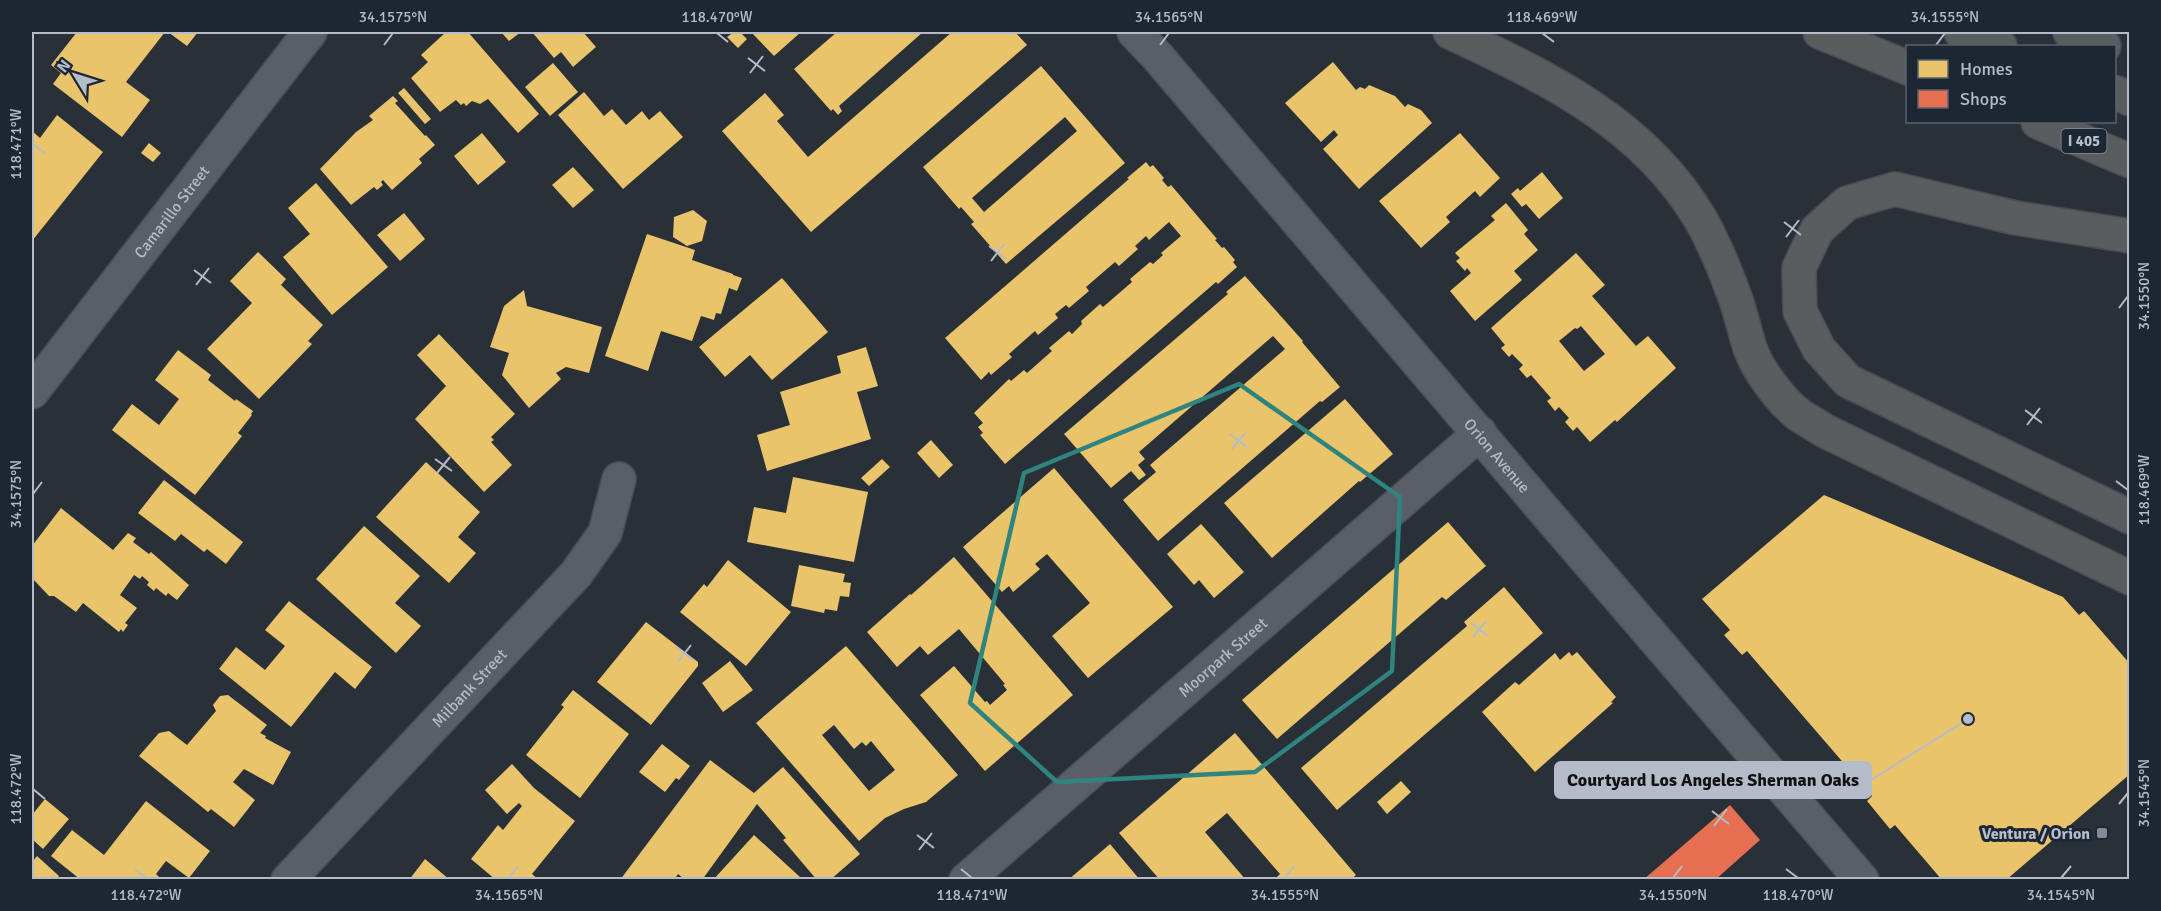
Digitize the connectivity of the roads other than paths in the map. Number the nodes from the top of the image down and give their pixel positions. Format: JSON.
{"nodes":[{"id":1,"x":310,"y":32,"type":"edge"},
{"id":2,"x":1134,"y":32,"type":"edge"},
{"id":3,"x":1450,"y":32,"type":"edge"},
{"id":4,"x":1820,"y":32,"type":"edge"},
{"id":5,"x":1961,"y":32,"type":"edge"},
{"id":6,"x":2070,"y":32,"type":"edge"},
{"id":7,"x":1997,"y":45,"type":"edge"},
{"id":8,"x":2102,"y":45,"type":"edge"},
{"id":9,"x":2116,"y":51,"type":"edge"},
{"id":10,"x":2130,"y":58,"type":"edge"},
{"id":11,"x":1906,"y":67,"type":"edge"},
{"id":12,"x":2116,"y":92,"type":"edge"},
{"id":13,"x":2130,"y":99,"type":"edge"},
{"id":14,"x":2040,"y":123,"type":"edge"},
{"id":15,"x":2130,"y":161,"type":"edge"},
{"id":16,"x":2130,"y":236,"type":"edge"},
{"id":17,"x":32,"y":392,"type":"edge"},
{"id":18,"x":1480,"y":433,"type":"junction"},
{"id":19,"x":619,"y":479,"type":"dead end"},
{"id":20,"x":2130,"y":518,"type":"edge"},
{"id":21,"x":2130,"y":578,"type":"edge"},
{"id":22,"x":288,"y":879,"type":"edge"},
{"id":23,"x":966,"y":879,"type":"edge"},
{"id":24,"x":1862,"y":879,"type":"edge"}],
"edges":[{"from":1,"to":17,"type":"street","name":"Camarillo Street"},
{"from":2,"to":18,"type":"street","name":"Orion Avenue"},
{"from":3,"to":21,"type":"highway"},
{"from":4,"to":11,"type":"highway"},
{"from":5,"to":7,"type":"highway"},
{"from":6,"to":8,"type":"highway"},
{"from":9,"to":10,"type":"highway"},
{"from":12,"to":13,"type":"highway"},
{"from":14,"to":15,"type":"highway","number":"I 405"},
{"from":16,"to":20,"type":"highway"},
{"from":18,"to":23,"type":"street","name":"Moorpark Street"},
{"from":18,"to":24,"type":"street","name":"Orion Avenue"},
{"from":19,"to":22,"type":"street","name":"Milbank Street"}]}
